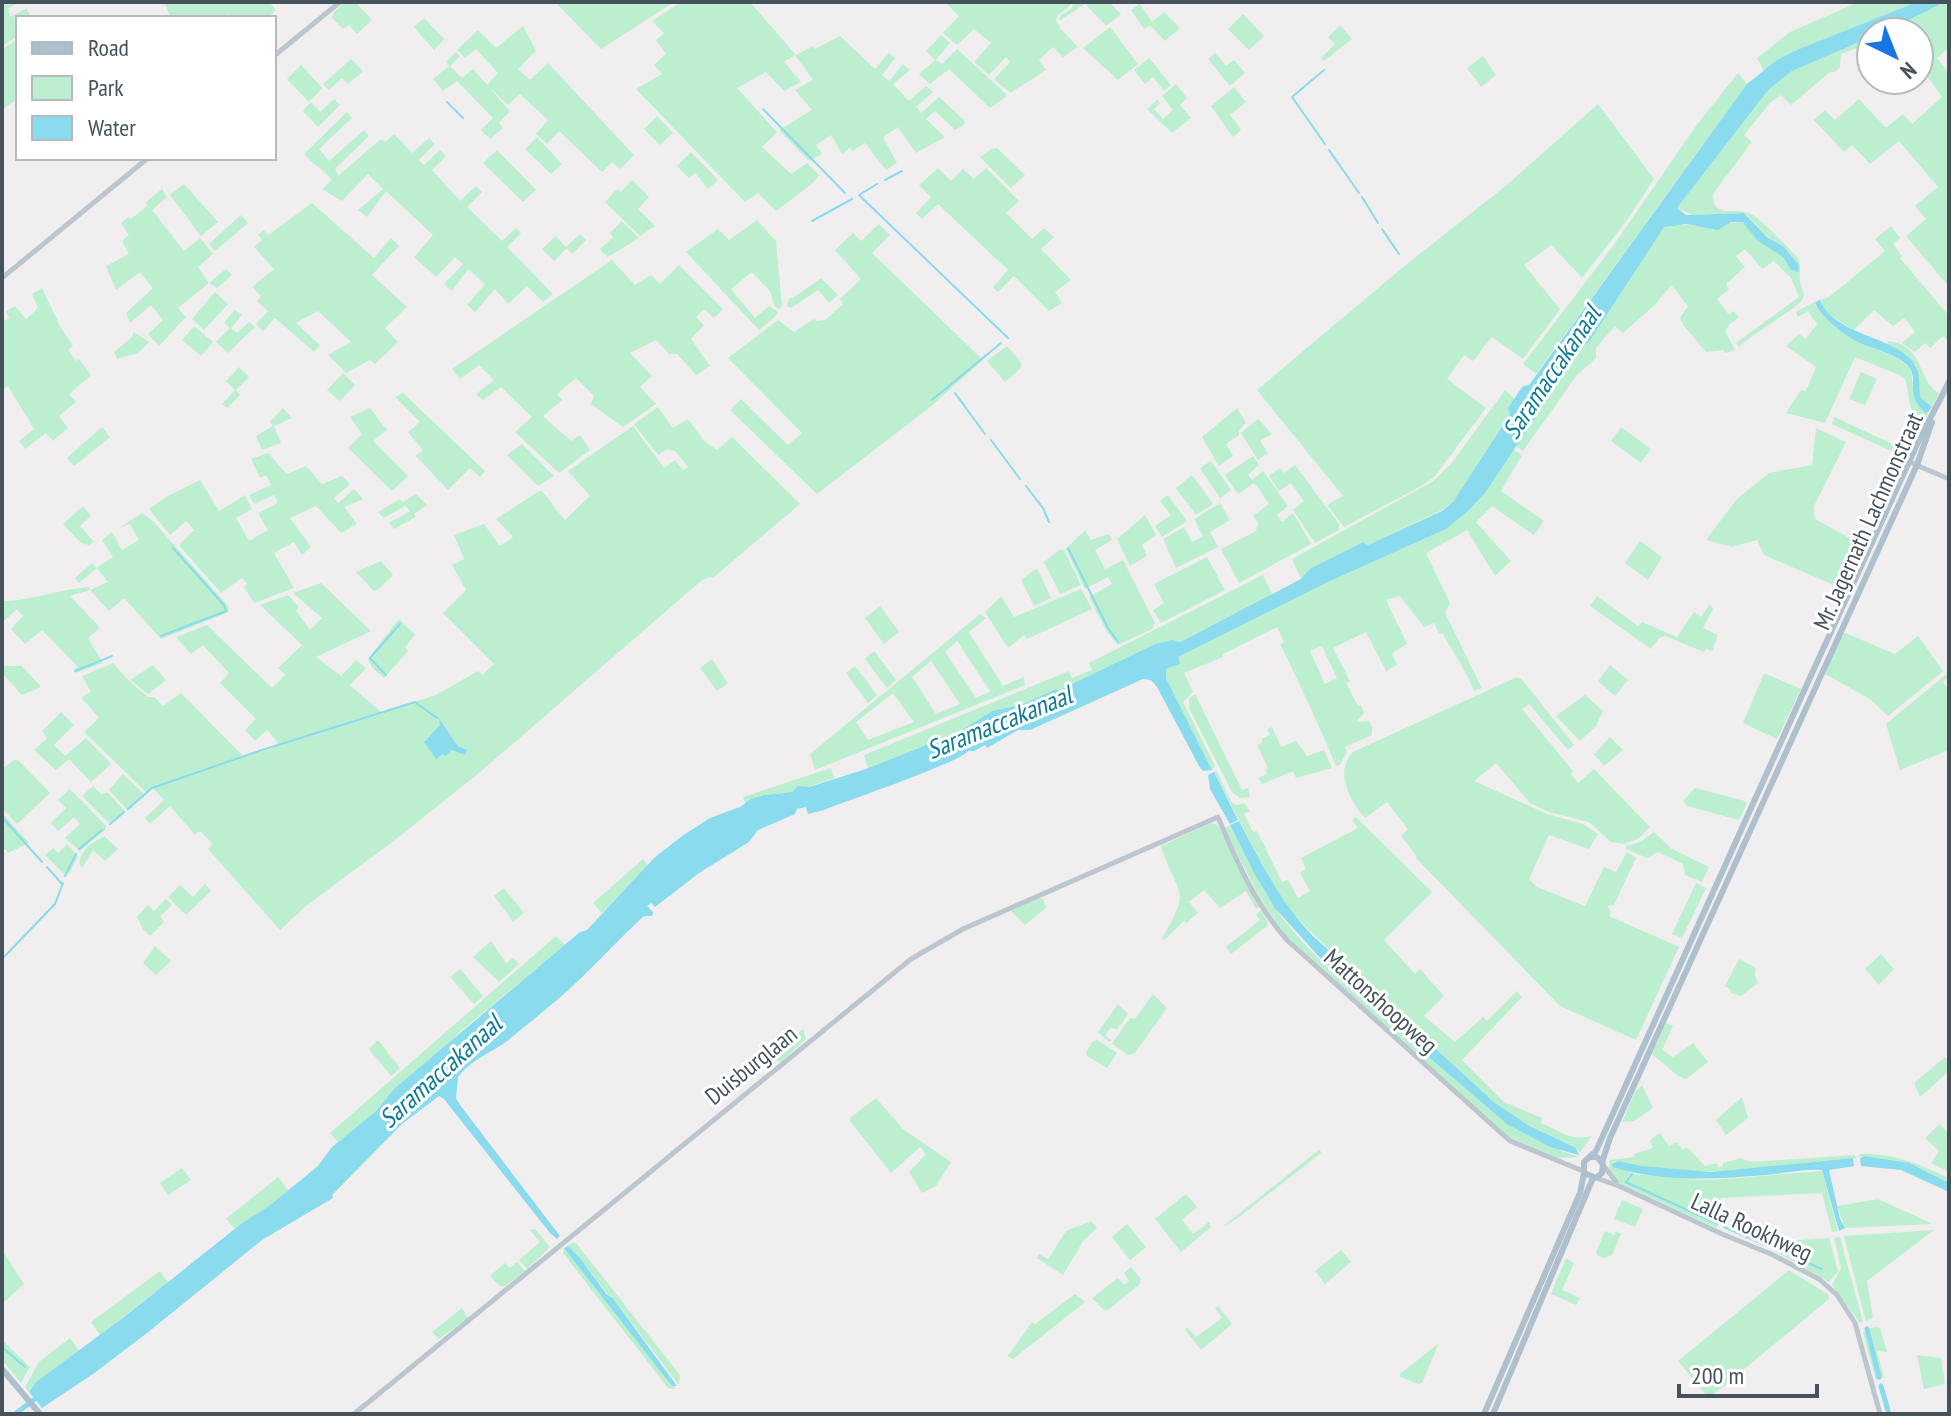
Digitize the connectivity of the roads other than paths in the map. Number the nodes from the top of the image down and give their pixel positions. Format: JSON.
{"nodes":[{"id":1,"x":340,"y":2,"type":"edge"},
{"id":2,"x":276,"y":54,"type":"edge"},
{"id":3,"x":146,"y":160,"type":"edge"},
{"id":4,"x":2,"y":278,"type":"edge"},
{"id":5,"x":1949,"y":382,"type":"edge"},
{"id":6,"x":1941,"y":396,"type":"junction"},
{"id":7,"x":1909,"y":462,"type":"junction"},
{"id":8,"x":1917,"y":465,"type":"junction"},
{"id":9,"x":1949,"y":479,"type":"edge"},
{"id":10,"x":1218,"y":817,"type":"joint"},
{"id":11,"x":1725,"y":876,"type":"junction"},
{"id":12,"x":1699,"y":932,"type":"junction"},
{"id":13,"x":1588,"y":1158,"type":"junction"},
{"id":14,"x":1569,"y":1164,"type":"junction"},
{"id":15,"x":1603,"y":1164,"type":"junction"},
{"id":16,"x":1584,"y":1172,"type":"junction"},
{"id":17,"x":1594,"y":1178,"type":"junction"},
{"id":18,"x":1619,"y":1186,"type":"junction"},
{"id":19,"x":1561,"y":1245,"type":"junction"},
{"id":20,"x":2,"y":1369,"type":"edge"},
{"id":21,"x":1493,"y":1408,"type":"edge"},
{"id":22,"x":40,"y":1414,"type":"edge"},
{"id":23,"x":354,"y":1414,"type":"edge"},
{"id":24,"x":1484,"y":1414,"type":"edge"},
{"id":25,"x":1880,"y":1414,"type":"edge"}],
"edges":[{"from":1,"to":2,"type":"street"},
{"from":3,"to":4,"type":"street"},
{"from":5,"to":6,"type":"main road"},
{"from":6,"to":7,"type":"main road","name":"Mr. Jagernath Lachmonstraat"},
{"from":6,"to":8,"type":"main road","name":"Mr. Jagernath Lachmonstraat"},
{"from":7,"to":8,"type":"street"},
{"from":7,"to":11,"type":"main road","name":"Mr. Jagernath Lachmonstraat"},
{"from":8,"to":9,"type":"street"},
{"from":8,"to":11,"type":"main road","name":"Mr. Jagernath Lachmonstraat"},
{"from":10,"to":14,"type":"street","name":"Mattonshoopweg"},
{"from":10,"to":23,"type":"street","name":"Duisburglaan"},
{"from":11,"to":12,"type":"main road","name":"Mr. Jagernath Lachmonstraat"},
{"from":12,"to":13,"type":"main road","name":"Mr. Jagernath Lachmonstraat"},
{"from":12,"to":15,"type":"main road","name":"Mr. Jagernath Lachmonstraat"},
{"from":13,"to":14,"type":"street"},
{"from":13,"to":15,"type":"main road"},
{"from":13,"to":16,"type":"main road"},
{"from":14,"to":16,"type":"street","name":"Mattonshoopweg"},
{"from":15,"to":17,"type":"main road"},
{"from":15,"to":18,"type":"street","name":"Lalla Rookhweg"},
{"from":16,"to":17,"type":"main road"},
{"from":16,"to":19,"type":"main road"},
{"from":17,"to":18,"type":"street","name":"Lalla Rookhweg"},
{"from":17,"to":19,"type":"main road"},
{"from":18,"to":25,"type":"street","name":"Lalla Rookhweg"},
{"from":19,"to":21,"type":"main road"},
{"from":20,"to":22,"type":"main road"},
{"from":21,"to":24,"type":"main road"}]}
